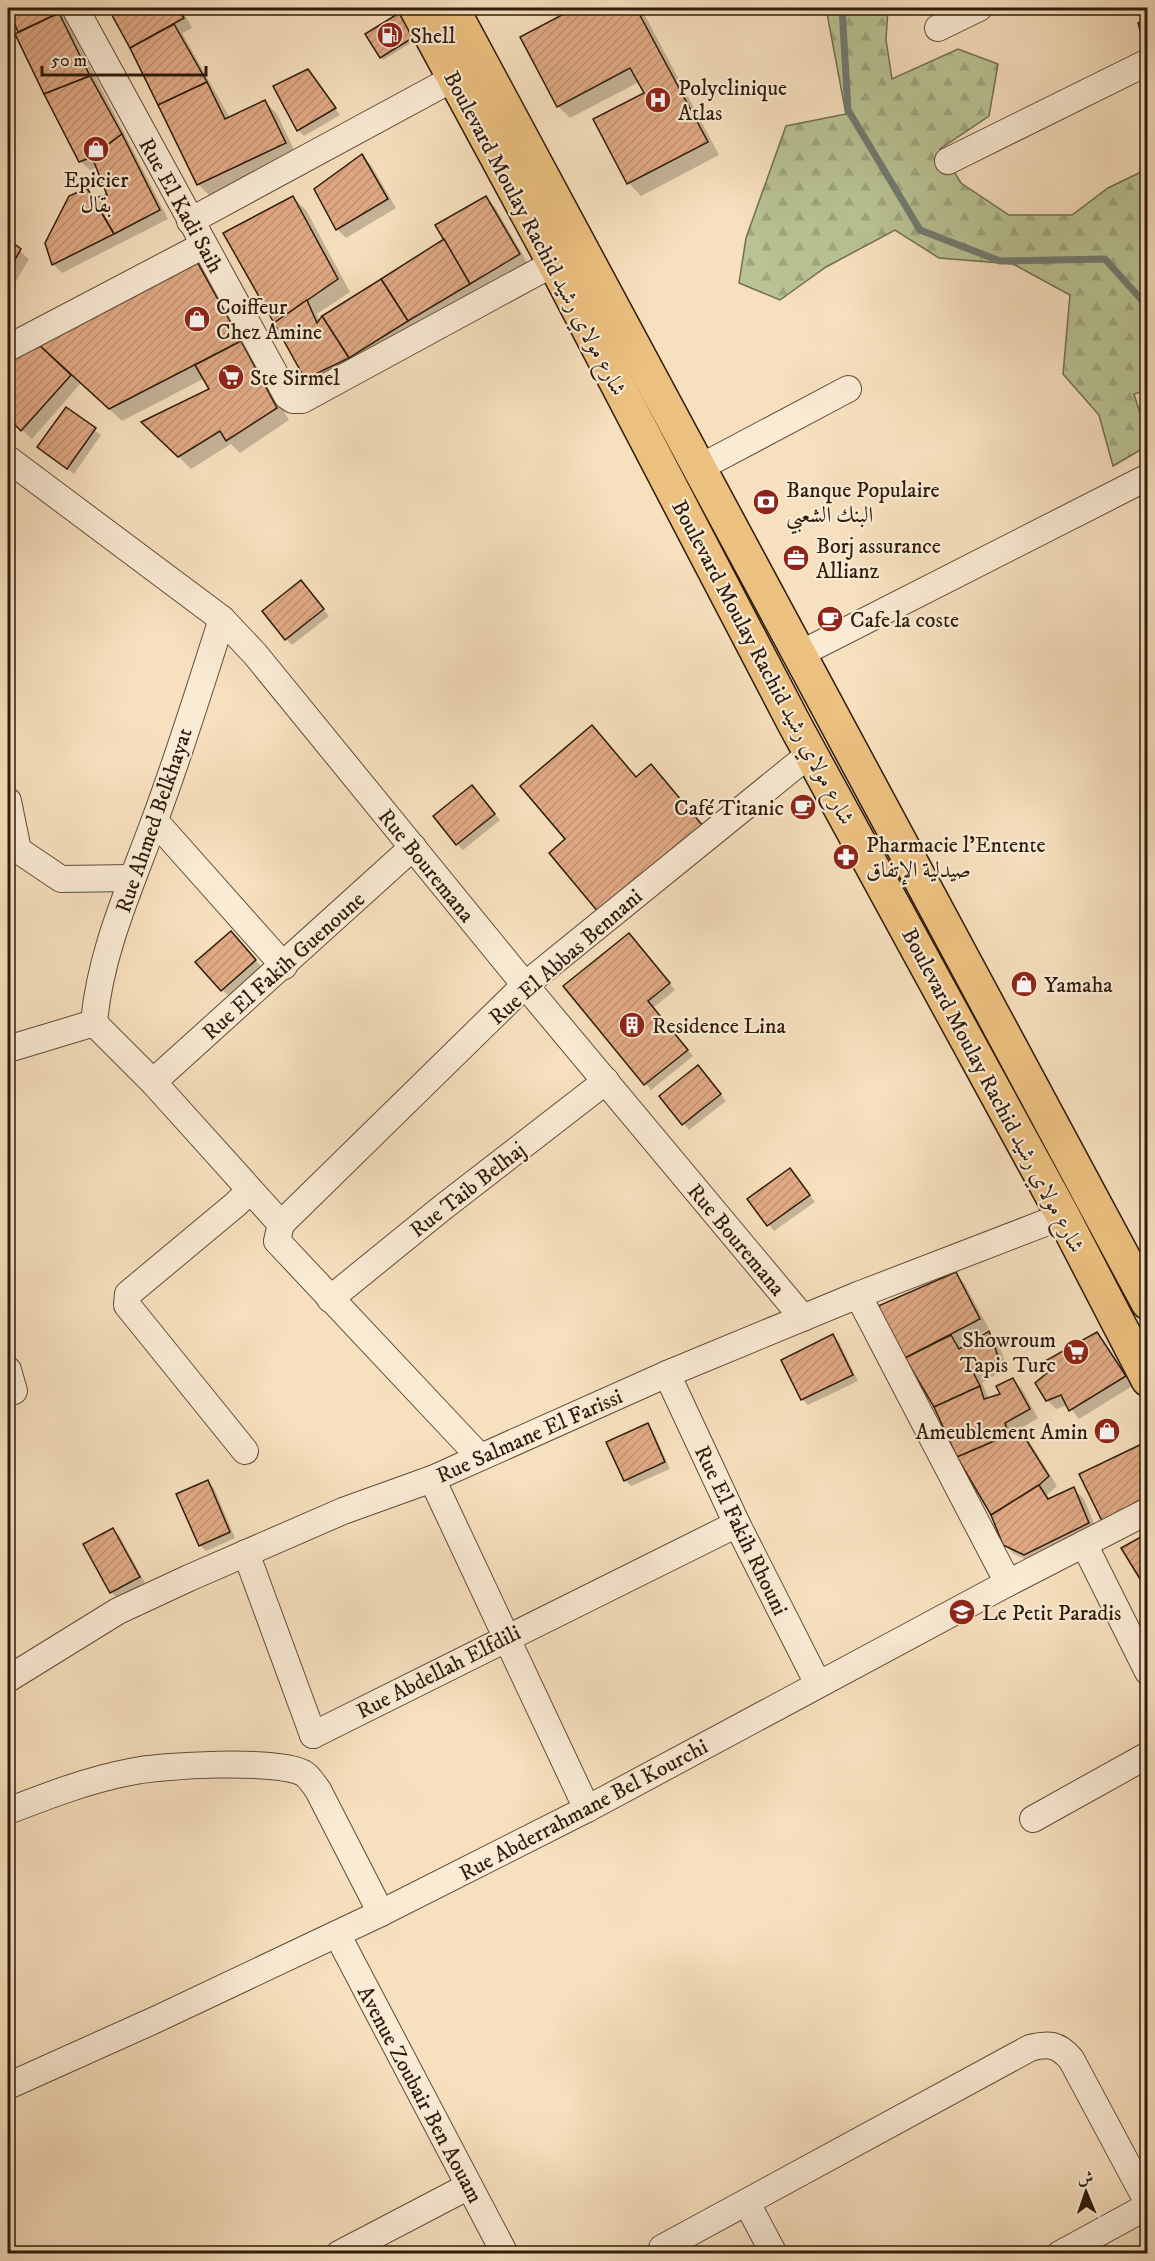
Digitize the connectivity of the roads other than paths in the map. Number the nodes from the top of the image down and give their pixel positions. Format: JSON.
{"nodes":[{"id":1,"x":75,"y":8,"type":"edge"},
{"id":2,"x":416,"y":8,"type":"edge"},
{"id":3,"x":452,"y":8,"type":"edge"},
{"id":4,"x":980,"y":8,"type":"edge"},
{"id":5,"x":938,"y":28,"type":"dead end"},
{"id":6,"x":1148,"y":62,"type":"edge"},
{"id":7,"x":454,"y":78,"type":"junction"},
{"id":8,"x":948,"y":160,"type":"dead end"},
{"id":9,"x":190,"y":221,"type":"junction"},
{"id":10,"x":204,"y":245,"type":"junction"},
{"id":11,"x":554,"y":263,"type":"junction"},
{"id":12,"x":8,"y":348,"type":"edge"},
{"id":13,"x":849,"y":389,"type":"dead end"},
{"id":14,"x":8,"y":459,"type":"edge"},
{"id":15,"x":699,"y":468,"type":"junction"},
{"id":16,"x":1148,"y":477,"type":"edge"},
{"id":17,"x":222,"y":619,"type":"junction"},
{"id":18,"x":798,"y":655,"type":"junction"},
{"id":19,"x":811,"y":753,"type":"junction"},
{"id":20,"x":8,"y":801,"type":"edge"},
{"id":21,"x":155,"y":821,"type":"junction"},
{"id":22,"x":413,"y":848,"type":"junction"},
{"id":23,"x":132,"y":878,"type":"junction"},
{"id":24,"x":285,"y":966,"type":"junction"},
{"id":25,"x":525,"y":985,"type":"junction"},
{"id":26,"x":94,"y":1023,"type":"junction"},
{"id":27,"x":8,"y":1049,"type":"edge"},
{"id":28,"x":606,"y":1081,"type":"junction"},
{"id":29,"x":153,"y":1082,"type":"junction"},
{"id":30,"x":250,"y":1190,"type":"junction"},
{"id":31,"x":1063,"y":1216,"type":"junction"},
{"id":32,"x":280,"y":1224,"type":"junction"},
{"id":33,"x":858,"y":1295,"type":"junction"},
{"id":34,"x":330,"y":1299,"type":"junction"},
{"id":35,"x":1148,"y":1303,"type":"edge"},
{"id":36,"x":803,"y":1318,"type":"junction"},
{"id":37,"x":667,"y":1374,"type":"junction"},
{"id":38,"x":1148,"y":1380,"type":"edge"},
{"id":39,"x":244,"y":1451,"type":"dead end"},
{"id":40,"x":479,"y":1456,"type":"junction"},
{"id":41,"x":432,"y":1479,"type":"junction"},
{"id":42,"x":1148,"y":1511,"type":"edge"},
{"id":43,"x":737,"y":1524,"type":"junction"},
{"id":44,"x":1084,"y":1544,"type":"junction"},
{"id":45,"x":246,"y":1553,"type":"junction"},
{"id":46,"x":1008,"y":1582,"type":"junction"},
{"id":47,"x":507,"y":1636,"type":"junction"},
{"id":48,"x":1148,"y":1671,"type":"edge"},
{"id":49,"x":8,"y":1679,"type":"edge"},
{"id":50,"x":818,"y":1684,"type":"junction"},
{"id":51,"x":313,"y":1735,"type":"junction"},
{"id":52,"x":1148,"y":1755,"type":"edge"},
{"id":53,"x":305,"y":1774,"type":"junction"},
{"id":54,"x":588,"y":1809,"type":"junction"},
{"id":55,"x":8,"y":1811,"type":"edge"},
{"id":56,"x":1033,"y":1819,"type":"dead end"},
{"id":57,"x":381,"y":1913,"type":"junction"},
{"id":58,"x":337,"y":1934,"type":"junction"},
{"id":59,"x":8,"y":2086,"type":"edge"},
{"id":60,"x":469,"y":2186,"type":"junction"},
{"id":61,"x":747,"y":2203,"type":"junction"},
{"id":62,"x":1148,"y":2205,"type":"edge"},
{"id":63,"x":662,"y":2248,"type":"dead end"},
{"id":64,"x":339,"y":2253,"type":"edge"},
{"id":65,"x":505,"y":2253,"type":"edge"},
{"id":66,"x":774,"y":2253,"type":"edge"},
{"id":67,"x":1060,"y":2253,"type":"edge"}],
"edges":[{"from":1,"to":9,"type":"street","name":"Rue El Kadi Saih"},
{"from":2,"to":7,"type":"main road","name":"Boulevard Moulay Rachid شارع مولاي رشيد"},
{"from":3,"to":15,"type":"main road","name":"Boulevard Moulay Rachid شارع مولاي رشيد"},
{"from":4,"to":5,"type":"street"},
{"from":6,"to":8,"type":"street"},
{"from":7,"to":9,"type":"street"},
{"from":7,"to":11,"type":"main road","name":"Boulevard Moulay Rachid شارع مولاي رشيد"},
{"from":9,"to":10,"type":"street","name":"Rue El Kadi Saih"},
{"from":10,"to":11,"type":"street","name":"Rue El Kadi Saih"},
{"from":10,"to":12,"type":"street"},
{"from":11,"to":19,"type":"main road","name":"Boulevard Moulay Rachid شارع مولاي رشيد"},
{"from":13,"to":15,"type":"street"},
{"from":14,"to":17,"type":"street","name":"Rue Bouremana"},
{"from":15,"to":18,"type":"main road","name":"Boulevard Moulay Rachid شارع مولاي رشيد"},
{"from":16,"to":18,"type":"street"},
{"from":17,"to":21,"type":"street","name":"Rue Ahmed Belkhayat"},
{"from":17,"to":22,"type":"street","name":"Rue Bouremana"},
{"from":18,"to":35,"type":"main road","name":"Boulevard Moulay Rachid شارع مولاي رشيد"},
{"from":19,"to":25,"type":"street","name":"Rue El Abbas Bennani"},
{"from":19,"to":31,"type":"main road","name":"Boulevard Moulay Rachid شارع مولاي رشيد"},
{"from":20,"to":23,"type":"street"},
{"from":21,"to":23,"type":"street","name":"Rue Ahmed Belkhayat"},
{"from":21,"to":24,"type":"street"},
{"from":22,"to":24,"type":"street","name":"Rue El Fakih Guenoune"},
{"from":22,"to":25,"type":"street","name":"Rue Bouremana"},
{"from":23,"to":26,"type":"street","name":"Rue Ahmed Belkhayat"},
{"from":24,"to":29,"type":"street","name":"Rue El Fakih Guenoune"},
{"from":25,"to":28,"type":"street","name":"Rue Bouremana"},
{"from":25,"to":32,"type":"street","name":"Rue El Abbas Bennani"},
{"from":26,"to":27,"type":"street"},
{"from":26,"to":29,"type":"street"},
{"from":28,"to":34,"type":"street","name":"Rue Taib Belhaj"},
{"from":28,"to":36,"type":"street","name":"Rue Bouremana"},
{"from":29,"to":30,"type":"street"},
{"from":30,"to":32,"type":"street"},
{"from":30,"to":39,"type":"street"},
{"from":31,"to":33,"type":"street","name":"Rue Salmane El Farissi"},
{"from":31,"to":38,"type":"main road","name":"Boulevard Moulay Rachid شارع مولاي رشيد"},
{"from":32,"to":34,"type":"street"},
{"from":33,"to":36,"type":"street","name":"Rue Salmane El Farissi"},
{"from":33,"to":46,"type":"street"},
{"from":34,"to":40,"type":"street"},
{"from":36,"to":37,"type":"street","name":"Rue Salmane El Farissi"},
{"from":37,"to":40,"type":"street","name":"Rue Salmane El Farissi"},
{"from":37,"to":43,"type":"street","name":"Rue El Fakih Rhouni"},
{"from":40,"to":41,"type":"street","name":"Rue Salmane El Farissi"},
{"from":41,"to":45,"type":"street","name":"Rue Salmane El Farissi"},
{"from":41,"to":47,"type":"street"},
{"from":42,"to":44,"type":"street","name":"Rue Abderrahmane Bel Kourchi"},
{"from":43,"to":47,"type":"street","name":"Rue Abdellah Elfdili"},
{"from":43,"to":50,"type":"street","name":"Rue El Fakih Rhouni"},
{"from":44,"to":46,"type":"street","name":"Rue Abderrahmane Bel Kourchi"},
{"from":44,"to":48,"type":"street"},
{"from":45,"to":49,"type":"street","name":"Rue Salmane El Farissi"},
{"from":45,"to":51,"type":"street"},
{"from":46,"to":50,"type":"street","name":"Rue Abderrahmane Bel Kourchi"},
{"from":47,"to":51,"type":"street","name":"Rue Abdellah Elfdili"},
{"from":47,"to":54,"type":"street"},
{"from":50,"to":54,"type":"street","name":"Rue Abderrahmane Bel Kourchi"},
{"from":51,"to":53,"type":"street"},
{"from":52,"to":56,"type":"street"},
{"from":53,"to":55,"type":"street"},
{"from":53,"to":57,"type":"street"},
{"from":54,"to":57,"type":"street","name":"Rue Abderrahmane Bel Kourchi"},
{"from":57,"to":58,"type":"street","name":"Rue Abderrahmane Bel Kourchi"},
{"from":58,"to":59,"type":"street","name":"Rue Abderrahmane Bel Kourchi"},
{"from":58,"to":60,"type":"street","name":"Avenue Zoubair Ben Aouam"},
{"from":60,"to":64,"type":"street"},
{"from":60,"to":65,"type":"street","name":"Avenue Zoubair Ben Aouam"},
{"from":61,"to":62,"type":"street"},
{"from":61,"to":63,"type":"street"},
{"from":61,"to":66,"type":"street"},
{"from":62,"to":67,"type":"street"}]}
